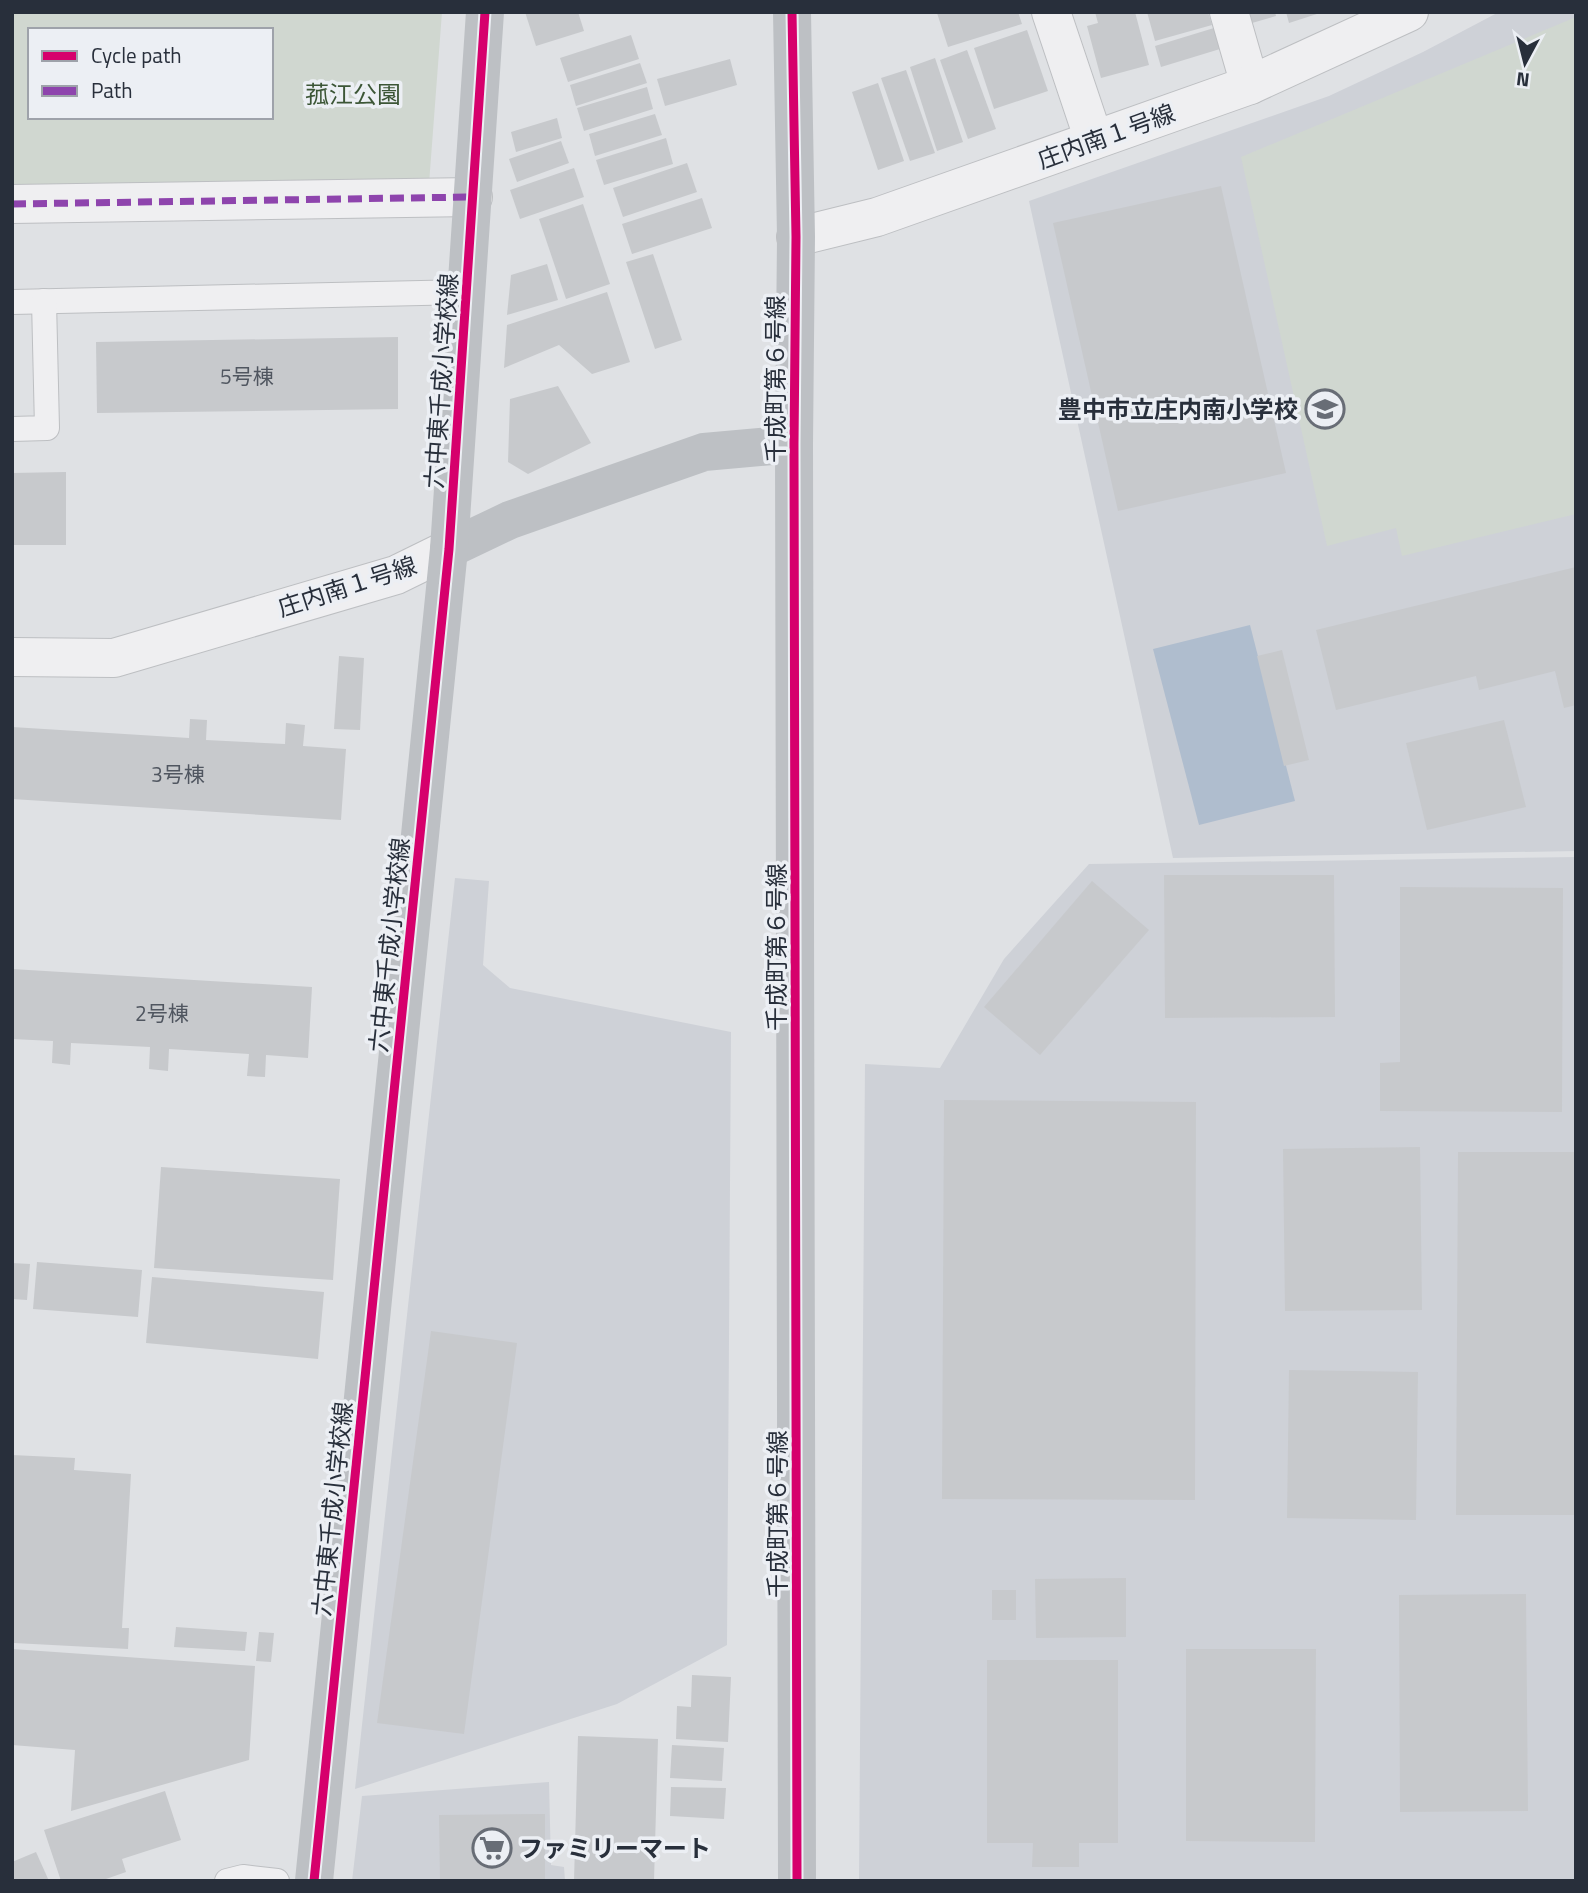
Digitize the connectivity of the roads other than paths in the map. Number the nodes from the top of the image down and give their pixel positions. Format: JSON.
{"nodes":[{"id":1,"x":485,"y":12,"type":"edge"},
{"id":2,"x":792,"y":12,"type":"edge"},
{"id":3,"x":1052,"y":12,"type":"edge"},
{"id":4,"x":1229,"y":12,"type":"edge"},
{"id":5,"x":1409,"y":12,"type":"edge"},
{"id":6,"x":1250,"y":85,"type":"junction"},
{"id":7,"x":1094,"y":140,"type":"junction"},
{"id":8,"x":473,"y":197,"type":"junction"},
{"id":9,"x":12,"y":204,"type":"edge"},
{"id":10,"x":796,"y":237,"type":"junction"},
{"id":11,"x":466,"y":292,"type":"junction"},
{"id":12,"x":44,"y":301,"type":"junction"},
{"id":13,"x":12,"y":302,"type":"edge"},
{"id":14,"x":12,"y":429,"type":"edge"},
{"id":15,"x":794,"y":444,"type":"junction"},
{"id":16,"x":449,"y":549,"type":"junction"},
{"id":17,"x":12,"y":657,"type":"edge"},
{"id":18,"x":227,"y":1881,"type":"edge"},
{"id":19,"x":276,"y":1881,"type":"edge"},
{"id":20,"x":314,"y":1881,"type":"edge"},
{"id":21,"x":797,"y":1881,"type":"edge"}],
"edges":[{"from":1,"to":8,"type":"street","name":"六中東千成小学校線"},
{"from":2,"to":10,"type":"street","name":"千成町第６号線"},
{"from":3,"to":7,"type":"street"},
{"from":4,"to":6,"type":"street"},
{"from":5,"to":6,"type":"street","name":"庄内南１号線"},
{"from":6,"to":7,"type":"street","name":"庄内南１号線"},
{"from":7,"to":10,"type":"street","name":"庄内南１号線"},
{"from":8,"to":9,"type":"street"},
{"from":8,"to":11,"type":"street","name":"六中東千成小学校線"},
{"from":10,"to":15,"type":"street","name":"千成町第６号線"},
{"from":11,"to":12,"type":"lane"},
{"from":11,"to":16,"type":"street","name":"六中東千成小学校線"},
{"from":12,"to":13,"type":"lane"},
{"from":12,"to":14,"type":"lane"},
{"from":15,"to":16,"type":"street","name":"庄内南１号線"},
{"from":15,"to":21,"type":"street","name":"千成町第６号線"},
{"from":16,"to":17,"type":"street","name":"庄内南１号線"},
{"from":16,"to":20,"type":"street","name":"六中東千成小学校線"},
{"from":18,"to":19,"type":"lane"}]}
